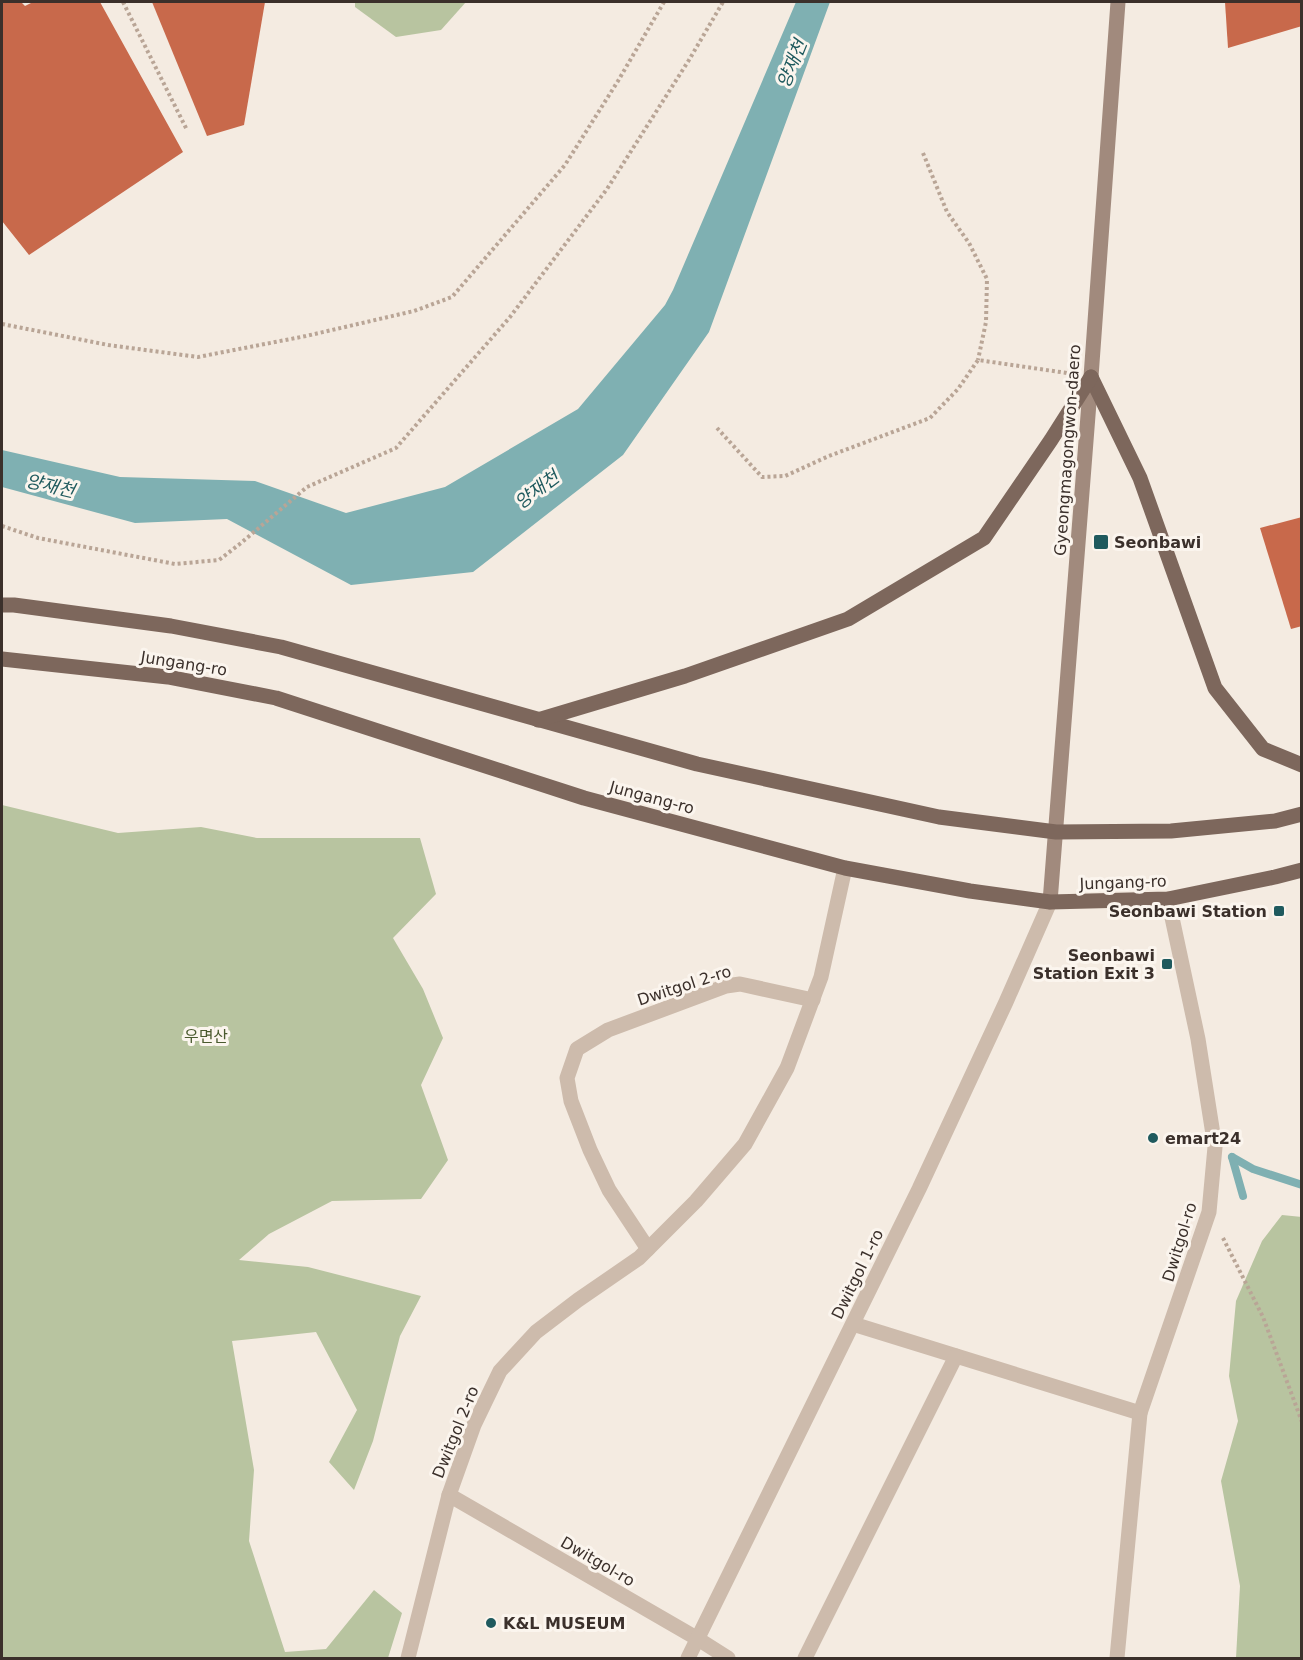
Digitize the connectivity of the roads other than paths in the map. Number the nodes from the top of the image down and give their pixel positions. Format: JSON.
{"nodes":[{"id":1,"x":1118,"y":2,"type":"edge"},
{"id":2,"x":1091,"y":377,"type":"junction"},
{"id":3,"x":2,"y":605,"type":"edge"},
{"id":4,"x":2,"y":659,"type":"edge"},
{"id":5,"x":538,"y":720,"type":"junction"},
{"id":6,"x":1302,"y":765,"type":"edge"},
{"id":7,"x":1302,"y":813,"type":"edge"},
{"id":8,"x":1056,"y":832,"type":"junction"},
{"id":9,"x":845,"y":868,"type":"junction"},
{"id":10,"x":1302,"y":870,"type":"edge"},
{"id":11,"x":1168,"y":899,"type":"junction"},
{"id":12,"x":1050,"y":902,"type":"junction"},
{"id":13,"x":813,"y":1000,"type":"junction"},
{"id":14,"x":648,"y":1249,"type":"junction"},
{"id":15,"x":853,"y":1324,"type":"junction"},
{"id":16,"x":956,"y":1356,"type":"junction"},
{"id":17,"x":1140,"y":1413,"type":"junction"},
{"id":18,"x":449,"y":1496,"type":"junction"},
{"id":19,"x":698,"y":1640,"type":"junction"},
{"id":20,"x":408,"y":1659,"type":"edge"},
{"id":21,"x":688,"y":1659,"type":"edge"},
{"id":22,"x":728,"y":1659,"type":"edge"},
{"id":23,"x":805,"y":1659,"type":"edge"},
{"id":24,"x":1117,"y":1659,"type":"edge"}],
"edges":[{"from":1,"to":2,"type":"street","name":"Gyeongmagongwon-daero"},
{"from":2,"to":5,"type":"main road"},
{"from":2,"to":6,"type":"main road"},
{"from":2,"to":8,"type":"street","name":"Gyeongmagongwon-daero"},
{"from":3,"to":5,"type":"main road","name":"Jungang-ro"},
{"from":4,"to":9,"type":"main road","name":"Jungang-ro"},
{"from":5,"to":8,"type":"main road","name":"Jungang-ro"},
{"from":7,"to":8,"type":"main road","name":"Jungang-ro"},
{"from":8,"to":12,"type":"street","name":"Gyeongmagongwon-daero"},
{"from":9,"to":12,"type":"main road","name":"Jungang-ro"},
{"from":9,"to":13,"type":"street","name":"Dwitgol 2-ro"},
{"from":10,"to":11,"type":"main road","name":"Jungang-ro"},
{"from":11,"to":12,"type":"main road","name":"Jungang-ro"},
{"from":11,"to":17,"type":"street","name":"Dwitgol-ro"},
{"from":12,"to":15,"type":"street","name":"Dwitgol 1-ro"},
{"from":13,"to":14,"type":"street","name":"Dwitgol 2-ro"},
{"from":13,"to":14,"type":"street","name":"Dwitgol 2-ro"},
{"from":14,"to":18,"type":"street","name":"Dwitgol 2-ro"},
{"from":15,"to":16,"type":"street"},
{"from":15,"to":19,"type":"street","name":"Dwitgol 1-ro"},
{"from":16,"to":17,"type":"street"},
{"from":16,"to":23,"type":"street"},
{"from":17,"to":24,"type":"street","name":"Dwitgol-ro"},
{"from":18,"to":19,"type":"street","name":"Dwitgol-ro"},
{"from":18,"to":20,"type":"street","name":"Dwitgol 2-ro"},
{"from":19,"to":21,"type":"street","name":"Dwitgol 1-ro"},
{"from":19,"to":22,"type":"street","name":"Dwitgol-ro"}]}
